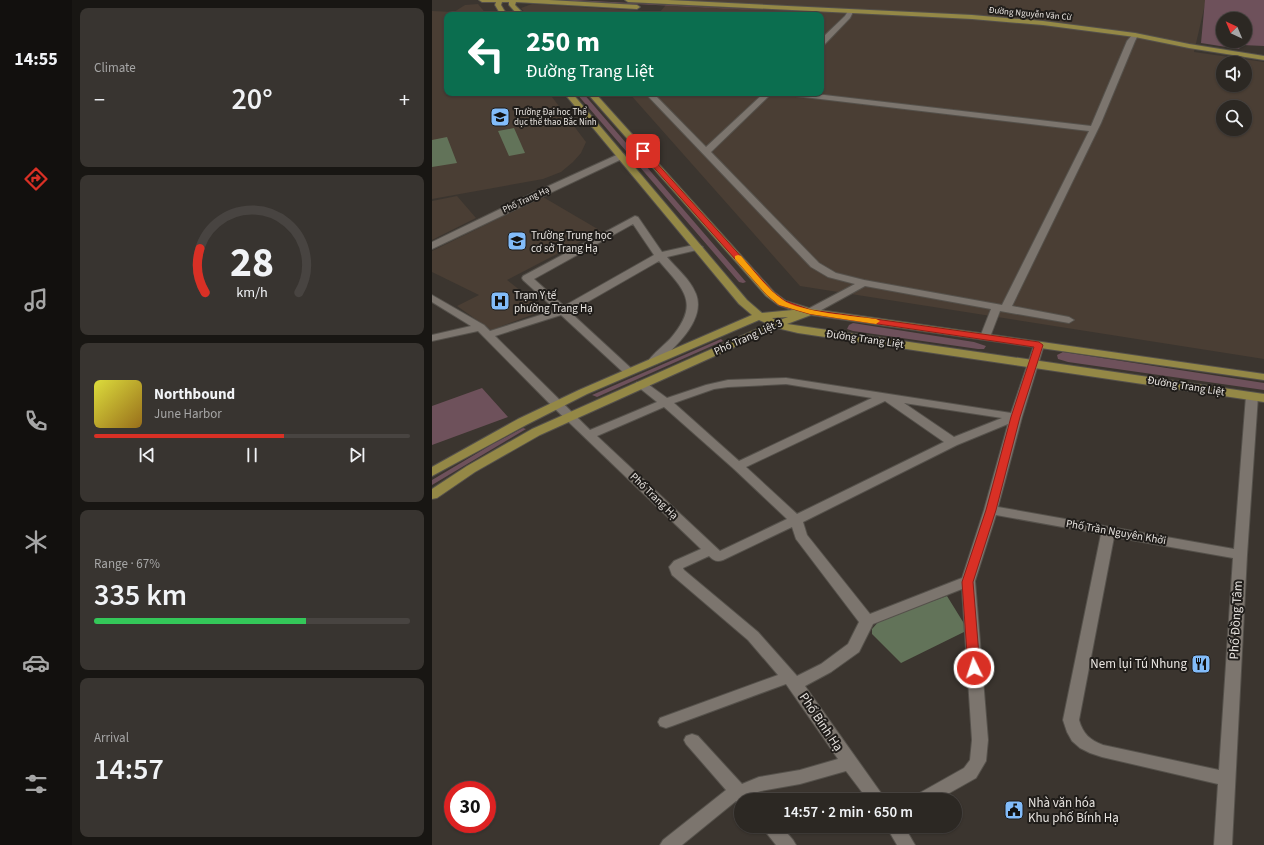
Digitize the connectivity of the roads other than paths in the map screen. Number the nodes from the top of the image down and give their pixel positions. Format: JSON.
{"nodes":[{"id":1,"x":482,"y":0,"type":"edge"},
{"id":2,"x":500,"y":0,"type":"edge"},
{"id":3,"x":508,"y":0,"type":"edge"},
{"id":4,"x":514,"y":0,"type":"edge"},
{"id":5,"x":628,"y":0,"type":"edge"},
{"id":6,"x":539,"y":2,"type":"junction"},
{"id":7,"x":516,"y":9,"type":"junction"},
{"id":8,"x":771,"y":10,"type":"junction"},
{"id":9,"x":502,"y":12,"type":"edge"},
{"id":10,"x":519,"y":12,"type":"edge"},
{"id":11,"x":786,"y":12,"type":"edge"},
{"id":12,"x":810,"y":12,"type":"edge"},
{"id":13,"x":824,"y":13,"type":"edge"},
{"id":14,"x":849,"y":14,"type":"junction"},
{"id":15,"x":824,"y":16,"type":"edge"},
{"id":16,"x":1133,"y":38,"type":"junction"},
{"id":17,"x":824,"y":40,"type":"edge"},
{"id":18,"x":1264,"y":58,"type":"edge"},
{"id":19,"x":571,"y":96,"type":"edge"},
{"id":20,"x":594,"y":96,"type":"edge"},
{"id":21,"x":652,"y":96,"type":"edge"},
{"id":22,"x":765,"y":96,"type":"edge"},
{"id":23,"x":813,"y":96,"type":"edge"},
{"id":24,"x":1094,"y":129,"type":"junction"},
{"id":25,"x":706,"y":152,"type":"junction"},
{"id":26,"x":621,"y":156,"type":"junction"},
{"id":27,"x":432,"y":246,"type":"edge"},
{"id":28,"x":698,"y":247,"type":"junction"},
{"id":29,"x":660,"y":256,"type":"junction"},
{"id":30,"x":864,"y":283,"type":"junction"},
{"id":31,"x":435,"y":302,"type":"edge"},
{"id":32,"x":1001,"y":307,"type":"junction"},
{"id":33,"x":563,"y":311,"type":"junction"},
{"id":34,"x":810,"y":312,"type":"junction"},
{"id":35,"x":759,"y":316,"type":"junction"},
{"id":36,"x":1069,"y":320,"type":"dead end"},
{"id":37,"x":775,"y":325,"type":"junction"},
{"id":38,"x":485,"y":331,"type":"junction"},
{"id":39,"x":985,"y":337,"type":"junction"},
{"id":40,"x":432,"y":338,"type":"edge"},
{"id":41,"x":1039,"y":345,"type":"junction"},
{"id":42,"x":654,"y":361,"type":"junction"},
{"id":43,"x":1034,"y":364,"type":"junction"},
{"id":44,"x":629,"y":372,"type":"junction"},
{"id":45,"x":1264,"y":377,"type":"edge"},
{"id":46,"x":642,"y":384,"type":"junction"},
{"id":47,"x":886,"y":396,"type":"junction"},
{"id":48,"x":1258,"y":397,"type":"edge"},
{"id":49,"x":665,"y":402,"type":"junction"},
{"id":50,"x":557,"y":404,"type":"junction"},
{"id":51,"x":569,"y":416,"type":"junction"},
{"id":52,"x":1016,"y":417,"type":"junction"},
{"id":53,"x":590,"y":434,"type":"junction"},
{"id":54,"x":953,"y":442,"type":"junction"},
{"id":55,"x":738,"y":466,"type":"junction"},
{"id":56,"x":434,"y":471,"type":"edge"},
{"id":57,"x":432,"y":495,"type":"edge"},
{"id":58,"x":991,"y":510,"type":"junction"},
{"id":59,"x":796,"y":520,"type":"junction"},
{"id":60,"x":1108,"y":531,"type":"junction"},
{"id":61,"x":711,"y":550,"type":"junction"},
{"id":62,"x":1240,"y":555,"type":"junction"},
{"id":63,"x":968,"y":582,"type":"junction"},
{"id":64,"x":867,"y":621,"type":"junction"},
{"id":65,"x":792,"y":680,"type":"junction"},
{"id":66,"x":666,"y":722,"type":"dead end"},
{"id":67,"x":692,"y":740,"type":"dead end"},
{"id":68,"x":849,"y":763,"type":"junction"},
{"id":69,"x":1227,"y":779,"type":"junction"},
{"id":70,"x":739,"y":793,"type":"edge"},
{"id":71,"x":746,"y":793,"type":"edge"},
{"id":72,"x":873,"y":793,"type":"edge"},
{"id":73,"x":934,"y":793,"type":"edge"},
{"id":74,"x":734,"y":796,"type":"edge"},
{"id":75,"x":776,"y":833,"type":"edge"},
{"id":76,"x":899,"y":833,"type":"edge"},
{"id":77,"x":669,"y":845,"type":"edge"},
{"id":78,"x":787,"y":845,"type":"edge"},
{"id":79,"x":906,"y":845,"type":"edge"},
{"id":80,"x":1223,"y":845,"type":"edge"}],
"edges":[{"from":1,"to":2,"type":"main road"},
{"from":2,"to":3,"type":"main road"},
{"from":2,"to":9,"type":"main road"},
{"from":4,"to":6,"type":"main road","name":"Đường Nguyễn Văn Cừ"},
{"from":4,"to":7,"type":"main road"},
{"from":5,"to":8,"type":"main road","name":"Đường Nguyễn Văn Cừ"},
{"from":6,"to":7,"type":"main road"},
{"from":6,"to":8,"type":"main road","name":"Đường Nguyễn Văn Cừ"},
{"from":7,"to":10,"type":"main road"},
{"from":8,"to":11,"type":"main road","name":"Đường Nguyễn Văn Cừ"},
{"from":8,"to":12,"type":"main road","name":"Đường Nguyễn Văn Cừ"},
{"from":13,"to":14,"type":"main road","name":"Đường Nguyễn Văn Cừ"},
{"from":14,"to":15,"type":"main road","name":"Đường Nguyễn Văn Cừ"},
{"from":14,"to":16,"type":"main road","name":"Đường Nguyễn Văn Cừ"},
{"from":14,"to":17,"type":"street"},
{"from":16,"to":18,"type":"main road","name":"Đường Nguyễn Văn Cừ"},
{"from":16,"to":24,"type":"street"},
{"from":19,"to":26,"type":"main road","name":"Đường Trang Liệt"},
{"from":20,"to":34,"type":"main road","name":"Đường Trang Liệt"},
{"from":21,"to":25,"type":"street"},
{"from":22,"to":25,"type":"street"},
{"from":23,"to":24,"type":"street"},
{"from":24,"to":32,"type":"street"},
{"from":25,"to":30,"type":"street"},
{"from":26,"to":27,"type":"street","name":"Phố Trang Hạ"},
{"from":26,"to":28,"type":"main road","name":"Đường Trang Liệt"},
{"from":28,"to":29,"type":"street"},
{"from":28,"to":35,"type":"main road","name":"Đường Trang Liệt"},
{"from":29,"to":33,"type":"street"},
{"from":29,"to":33,"type":"street"},
{"from":29,"to":42,"type":"street"},
{"from":30,"to":32,"type":"street"},
{"from":30,"to":34,"type":"street"},
{"from":31,"to":38,"type":"street","name":"Phố Trang Hạ"},
{"from":32,"to":36,"type":"street"},
{"from":32,"to":39,"type":"street"},
{"from":33,"to":38,"type":"street"},
{"from":33,"to":44,"type":"street"},
{"from":34,"to":35,"type":"main road","name":"Phố Trang Liệt 3"},
{"from":34,"to":37,"type":"main road","name":"Phố Trang Liệt 3"},
{"from":34,"to":39,"type":"main road","name":"Đường Trang Liệt"},
{"from":35,"to":37,"type":"main road","name":"Đường Trang Liệt"},
{"from":35,"to":42,"type":"main road","name":"Phố Trang Liệt 3"},
{"from":37,"to":43,"type":"main road","name":"Đường Trang Liệt"},
{"from":37,"to":46,"type":"main road","name":"Phố Trang Liệt 3"},
{"from":38,"to":40,"type":"street"},
{"from":38,"to":50,"type":"street","name":"Phố Trang Hạ"},
{"from":39,"to":41,"type":"main road","name":"Đường Trang Liệt"},
{"from":41,"to":43,"type":"street"},
{"from":41,"to":45,"type":"main road","name":"Đường Trang Liệt"},
{"from":42,"to":44,"type":"main road","name":"Phố Trang Liệt 3"},
{"from":43,"to":48,"type":"main road","name":"Đường Trang Liệt"},
{"from":43,"to":52,"type":"street"},
{"from":44,"to":50,"type":"main road","name":"Phố Trang Liệt 3"},
{"from":46,"to":49,"type":"street"},
{"from":46,"to":51,"type":"main road","name":"Phố Trang Liệt 3"},
{"from":47,"to":49,"type":"street"},
{"from":47,"to":52,"type":"street"},
{"from":47,"to":54,"type":"street"},
{"from":47,"to":55,"type":"street"},
{"from":48,"to":62,"type":"street","name":"Phố Đồng Tâm"},
{"from":49,"to":53,"type":"street"},
{"from":49,"to":55,"type":"street"},
{"from":50,"to":51,"type":"street","name":"Phố Trang Hạ"},
{"from":50,"to":56,"type":"main road","name":"Phố Trang Liệt 3"},
{"from":51,"to":53,"type":"street","name":"Phố Trang Hạ"},
{"from":51,"to":57,"type":"main road","name":"Phố Trang Liệt 3"},
{"from":52,"to":54,"type":"street"},
{"from":52,"to":58,"type":"street"},
{"from":53,"to":61,"type":"street","name":"Phố Trang Hạ"},
{"from":54,"to":59,"type":"street"},
{"from":55,"to":59,"type":"street"},
{"from":58,"to":60,"type":"street","name":"Phố Trần Nguyên Khởi"},
{"from":58,"to":63,"type":"street"},
{"from":59,"to":61,"type":"street"},
{"from":59,"to":64,"type":"street"},
{"from":60,"to":62,"type":"street","name":"Phố Trần Nguyên Khởi"},
{"from":60,"to":69,"type":"street"},
{"from":61,"to":65,"type":"street"},
{"from":62,"to":69,"type":"street","name":"Phố Đồng Tâm"},
{"from":63,"to":64,"type":"street"},
{"from":63,"to":73,"type":"street"},
{"from":64,"to":65,"type":"street","name":"Phố Bính Hạ"},
{"from":65,"to":66,"type":"street"},
{"from":65,"to":68,"type":"street","name":"Phố Bính Hạ"},
{"from":67,"to":70,"type":"street"},
{"from":68,"to":71,"type":"street"},
{"from":68,"to":72,"type":"street","name":"Phố Bính Hạ"},
{"from":69,"to":80,"type":"street","name":"Phố Đồng Tâm"},
{"from":74,"to":77,"type":"street"},
{"from":75,"to":78,"type":"street"},
{"from":76,"to":79,"type":"street"}]}
